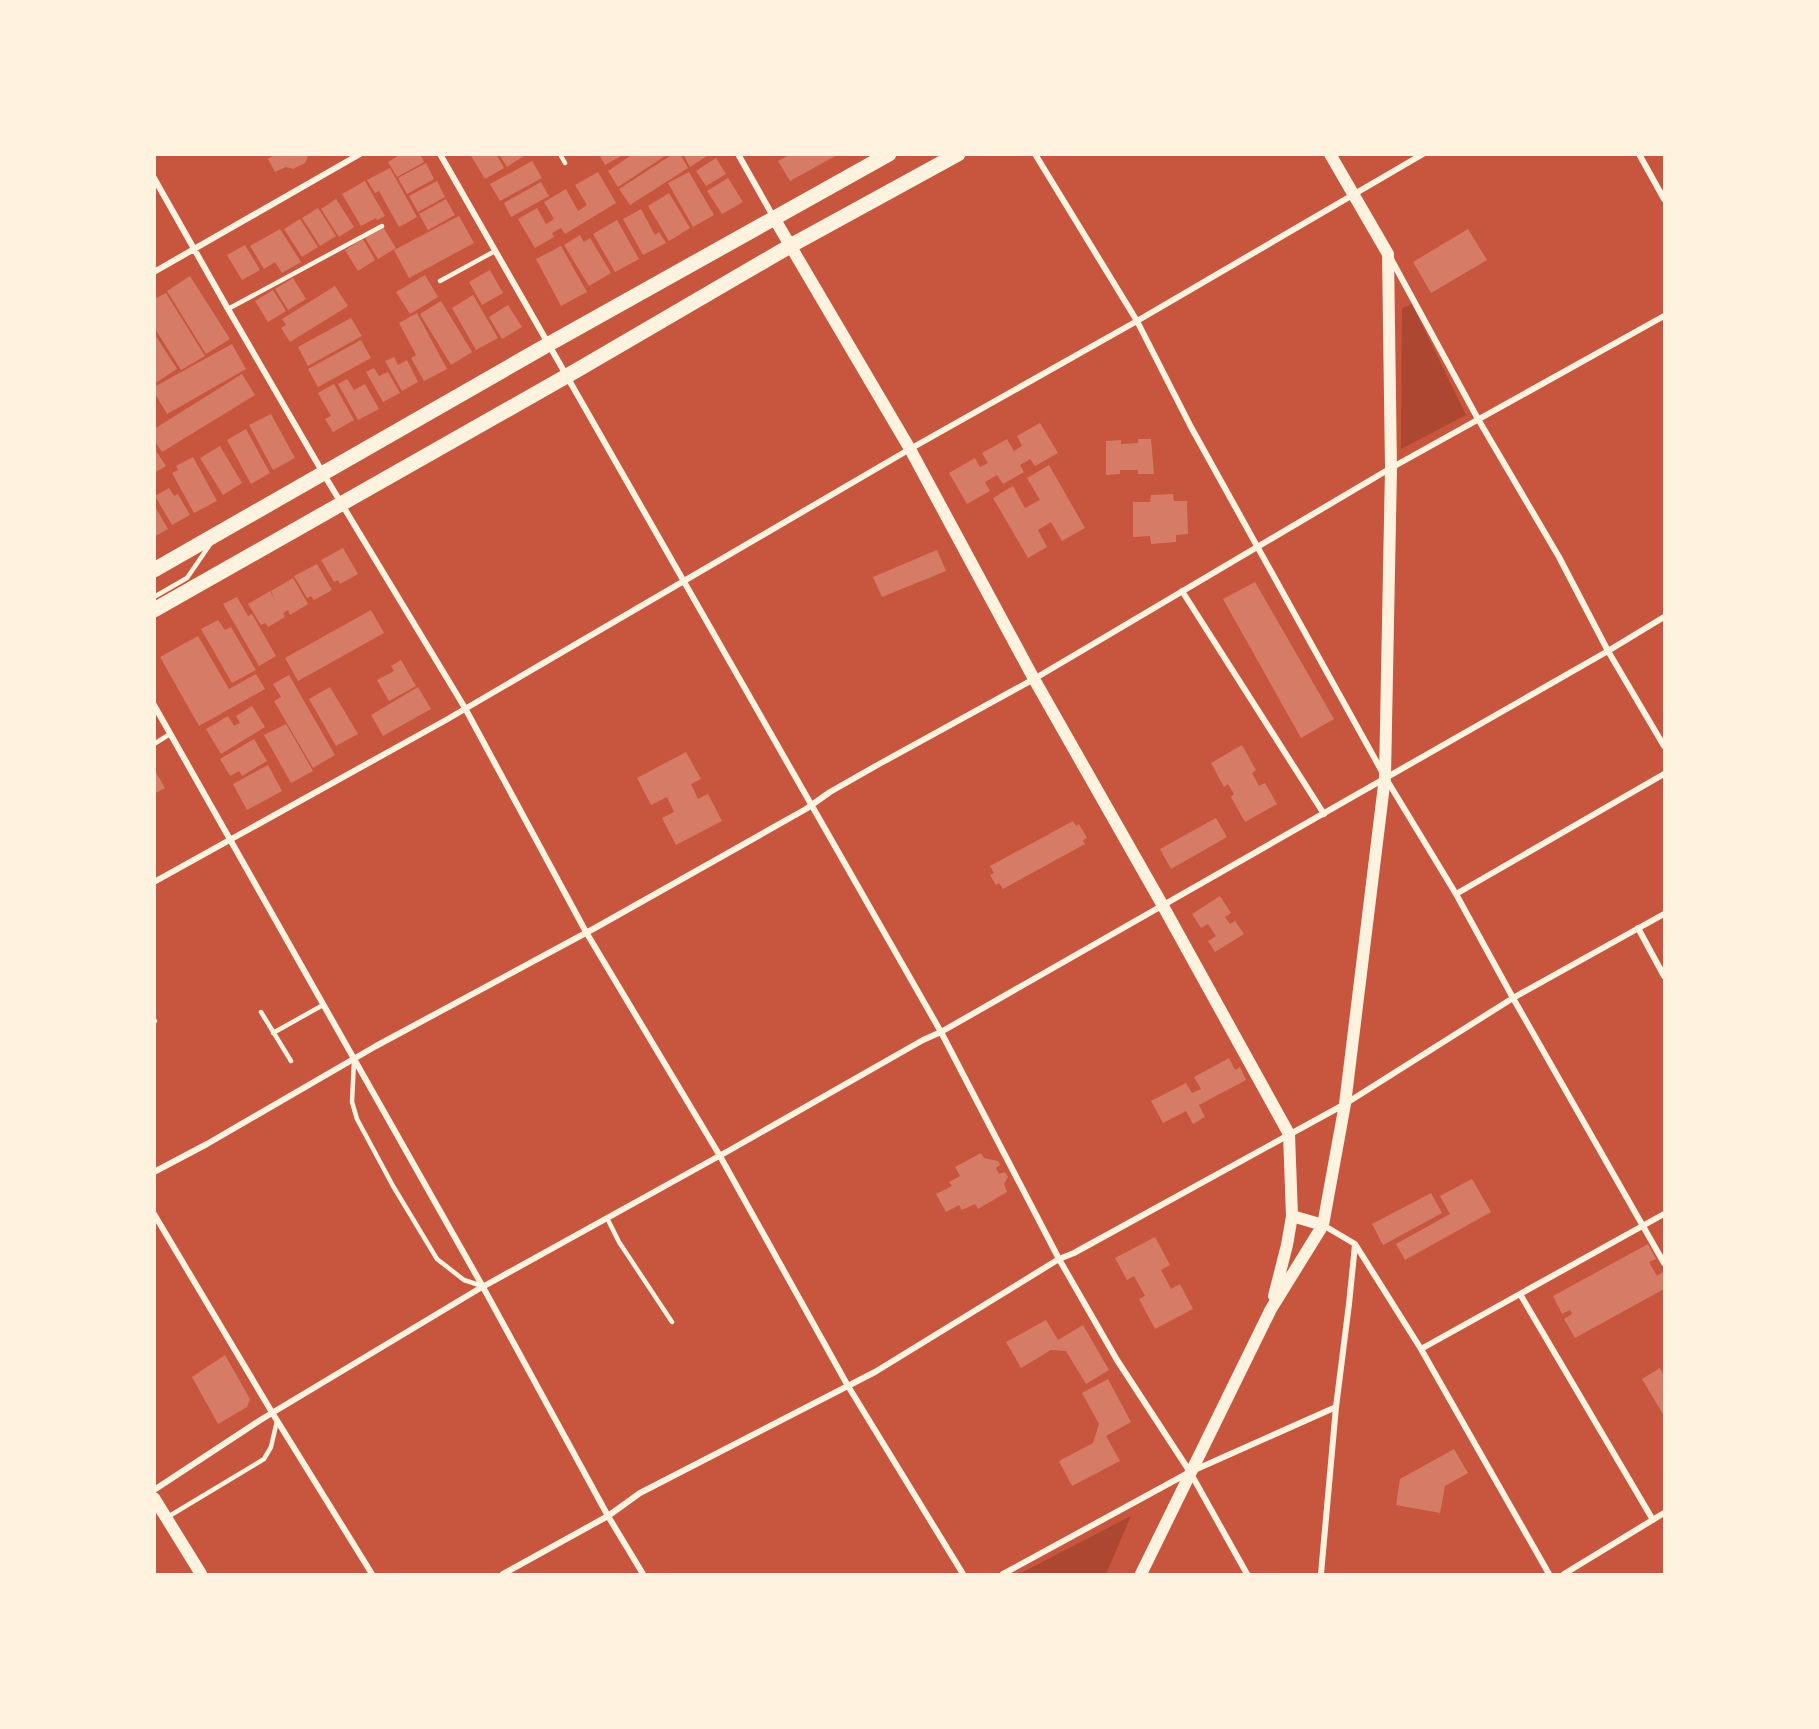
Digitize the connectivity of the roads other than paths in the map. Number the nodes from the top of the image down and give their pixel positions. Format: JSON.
{"nodes":[{"id":1,"x":360,"y":154,"type":"edge"},
{"id":2,"x":440,"y":154,"type":"edge"},
{"id":3,"x":560,"y":154,"type":"edge"},
{"id":4,"x":738,"y":154,"type":"edge"},
{"id":5,"x":889,"y":154,"type":"edge"},
{"id":6,"x":958,"y":154,"type":"edge"},
{"id":7,"x":1035,"y":154,"type":"edge"},
{"id":8,"x":1330,"y":154,"type":"edge"},
{"id":9,"x":1423,"y":154,"type":"edge"},
{"id":10,"x":1640,"y":154,"type":"edge"},
{"id":11,"x":565,"y":163,"type":"dead end"},
{"id":12,"x":154,"y":178,"type":"edge"},
{"id":13,"x":1354,"y":196,"type":"junction"},
{"id":14,"x":1665,"y":200,"type":"edge"},
{"id":15,"x":774,"y":218,"type":"junction"},
{"id":16,"x":382,"y":226,"type":"dead end"},
{"id":17,"x":790,"y":246,"type":"junction"},
{"id":18,"x":194,"y":248,"type":"junction"},
{"id":19,"x":495,"y":250,"type":"junction"},
{"id":20,"x":1388,"y":254,"type":"junction"},
{"id":21,"x":154,"y":272,"type":"edge"},
{"id":22,"x":440,"y":281,"type":"dead end"},
{"id":23,"x":228,"y":309,"type":"junction"},
{"id":24,"x":1665,"y":316,"type":"edge"},
{"id":25,"x":1137,"y":321,"type":"junction"},
{"id":26,"x":549,"y":344,"type":"junction"},
{"id":27,"x":567,"y":375,"type":"junction"},
{"id":28,"x":1478,"y":419,"type":"junction"},
{"id":29,"x":910,"y":449,"type":"junction"},
{"id":30,"x":1390,"y":468,"type":"junction"},
{"id":31,"x":323,"y":473,"type":"junction"},
{"id":32,"x":342,"y":503,"type":"junction"},
{"id":33,"x":218,"y":534,"type":"junction"},
{"id":34,"x":1258,"y":548,"type":"junction"},
{"id":35,"x":154,"y":570,"type":"edge"},
{"id":36,"x":683,"y":581,"type":"junction"},
{"id":37,"x":1182,"y":591,"type":"junction"},
{"id":38,"x":154,"y":597,"type":"edge"},
{"id":39,"x":154,"y":610,"type":"edge"},
{"id":40,"x":1665,"y":617,"type":"edge"},
{"id":41,"x":1608,"y":651,"type":"junction"},
{"id":42,"x":1034,"y":679,"type":"junction"},
{"id":43,"x":154,"y":705,"type":"edge"},
{"id":44,"x":465,"y":708,"type":"junction"},
{"id":45,"x":170,"y":734,"type":"junction"},
{"id":46,"x":154,"y":744,"type":"edge"},
{"id":47,"x":1665,"y":746,"type":"edge"},
{"id":48,"x":1665,"y":774,"type":"edge"},
{"id":49,"x":1385,"y":777,"type":"junction"},
{"id":50,"x":810,"y":806,"type":"junction"},
{"id":51,"x":1324,"y":814,"type":"junction"},
{"id":52,"x":230,"y":840,"type":"junction"},
{"id":53,"x":154,"y":882,"type":"edge"},
{"id":54,"x":1456,"y":894,"type":"junction"},
{"id":55,"x":1163,"y":906,"type":"junction"},
{"id":56,"x":1665,"y":914,"type":"edge"},
{"id":57,"x":1638,"y":928,"type":"junction"},
{"id":58,"x":586,"y":932,"type":"junction"},
{"id":59,"x":1665,"y":976,"type":"edge"},
{"id":60,"x":1514,"y":998,"type":"junction"},
{"id":61,"x":323,"y":1005,"type":"junction"},
{"id":62,"x":261,"y":1012,"type":"dead end"},
{"id":63,"x":941,"y":1032,"type":"junction"},
{"id":64,"x":273,"y":1033,"type":"junction"},
{"id":65,"x":354,"y":1058,"type":"junction"},
{"id":66,"x":291,"y":1061,"type":"dead end"},
{"id":67,"x":1345,"y":1104,"type":"junction"},
{"id":68,"x":1289,"y":1134,"type":"junction"},
{"id":69,"x":720,"y":1156,"type":"junction"},
{"id":70,"x":154,"y":1172,"type":"edge"},
{"id":71,"x":154,"y":1214,"type":"edge"},
{"id":72,"x":1665,"y":1214,"type":"edge"},
{"id":73,"x":1292,"y":1216,"type":"junction"},
{"id":74,"x":607,"y":1218,"type":"junction"},
{"id":75,"x":1323,"y":1225,"type":"junction"},
{"id":76,"x":1644,"y":1227,"type":"junction"},
{"id":77,"x":1355,"y":1244,"type":"junction"},
{"id":78,"x":1059,"y":1259,"type":"junction"},
{"id":79,"x":1665,"y":1263,"type":"edge"},
{"id":80,"x":483,"y":1287,"type":"junction"},
{"id":81,"x":1520,"y":1294,"type":"junction"},
{"id":82,"x":1270,"y":1309,"type":"junction"},
{"id":83,"x":672,"y":1322,"type":"dead end"},
{"id":84,"x":1421,"y":1349,"type":"junction"},
{"id":85,"x":848,"y":1386,"type":"junction"},
{"id":86,"x":1336,"y":1407,"type":"junction"},
{"id":87,"x":273,"y":1414,"type":"junction"},
{"id":88,"x":277,"y":1421,"type":"junction"},
{"id":89,"x":1190,"y":1472,"type":"junction"},
{"id":90,"x":154,"y":1490,"type":"edge"},
{"id":91,"x":154,"y":1498,"type":"edge"},
{"id":92,"x":1665,"y":1513,"type":"edge"},
{"id":93,"x":608,"y":1516,"type":"junction"},
{"id":94,"x":166,"y":1518,"type":"junction"},
{"id":95,"x":1653,"y":1520,"type":"junction"},
{"id":96,"x":201,"y":1575,"type":"edge"},
{"id":97,"x":372,"y":1575,"type":"edge"},
{"id":98,"x":503,"y":1575,"type":"edge"},
{"id":99,"x":643,"y":1575,"type":"edge"},
{"id":100,"x":963,"y":1575,"type":"edge"},
{"id":101,"x":1003,"y":1575,"type":"edge"},
{"id":102,"x":1141,"y":1575,"type":"edge"},
{"id":103,"x":1247,"y":1575,"type":"edge"},
{"id":104,"x":1321,"y":1575,"type":"edge"},
{"id":105,"x":1550,"y":1575,"type":"edge"},
{"id":106,"x":1564,"y":1575,"type":"edge"}],
"edges":[{"from":1,"to":18,"type":"street"},
{"from":2,"to":19,"type":"street"},
{"from":3,"to":11,"type":"lane"},
{"from":4,"to":15,"type":"street"},
{"from":5,"to":15,"type":"main road"},
{"from":6,"to":17,"type":"main road"},
{"from":7,"to":25,"type":"street"},
{"from":8,"to":13,"type":"main road"},
{"from":9,"to":13,"type":"street"},
{"from":10,"to":14,"type":"street"},
{"from":12,"to":18,"type":"street"},
{"from":13,"to":20,"type":"main road"},
{"from":13,"to":25,"type":"street"},
{"from":15,"to":17,"type":"main road"},
{"from":15,"to":26,"type":"main road"},
{"from":16,"to":23,"type":"lane"},
{"from":17,"to":27,"type":"main road"},
{"from":17,"to":29,"type":"main road"},
{"from":18,"to":21,"type":"street"},
{"from":18,"to":23,"type":"street"},
{"from":19,"to":22,"type":"lane"},
{"from":19,"to":26,"type":"street"},
{"from":20,"to":28,"type":"street"},
{"from":20,"to":30,"type":"main road"},
{"from":23,"to":31,"type":"street"},
{"from":24,"to":28,"type":"street"},
{"from":25,"to":29,"type":"street"},
{"from":25,"to":34,"type":"street"},
{"from":26,"to":27,"type":"street"},
{"from":26,"to":31,"type":"main road"},
{"from":27,"to":32,"type":"main road"},
{"from":27,"to":36,"type":"street"},
{"from":28,"to":30,"type":"street"},
{"from":28,"to":41,"type":"street"},
{"from":29,"to":36,"type":"street"},
{"from":29,"to":42,"type":"main road"},
{"from":30,"to":34,"type":"street"},
{"from":30,"to":49,"type":"main road"},
{"from":31,"to":32,"type":"street"},
{"from":31,"to":33,"type":"main road"},
{"from":32,"to":39,"type":"main road"},
{"from":32,"to":44,"type":"street"},
{"from":33,"to":35,"type":"main road"},
{"from":33,"to":38,"type":"lane"},
{"from":34,"to":37,"type":"street"},
{"from":34,"to":49,"type":"street"},
{"from":36,"to":44,"type":"street"},
{"from":36,"to":50,"type":"street"},
{"from":37,"to":42,"type":"street"},
{"from":37,"to":51,"type":"street"},
{"from":40,"to":41,"type":"street"},
{"from":41,"to":47,"type":"street"},
{"from":41,"to":49,"type":"street"},
{"from":42,"to":50,"type":"street"},
{"from":42,"to":55,"type":"main road"},
{"from":43,"to":45,"type":"street"},
{"from":44,"to":52,"type":"street"},
{"from":44,"to":58,"type":"street"},
{"from":45,"to":46,"type":"lane"},
{"from":45,"to":52,"type":"street"},
{"from":48,"to":54,"type":"street"},
{"from":49,"to":51,"type":"street"},
{"from":49,"to":54,"type":"street"},
{"from":49,"to":67,"type":"main road"},
{"from":50,"to":58,"type":"street"},
{"from":50,"to":63,"type":"street"},
{"from":51,"to":55,"type":"street"},
{"from":52,"to":53,"type":"street"},
{"from":52,"to":61,"type":"street"},
{"from":54,"to":60,"type":"street"},
{"from":55,"to":63,"type":"street"},
{"from":55,"to":68,"type":"main road"},
{"from":56,"to":57,"type":"street"},
{"from":57,"to":59,"type":"street"},
{"from":57,"to":60,"type":"street"},
{"from":58,"to":65,"type":"street"},
{"from":58,"to":69,"type":"street"},
{"from":60,"to":67,"type":"street"},
{"from":60,"to":76,"type":"street"},
{"from":61,"to":64,"type":"lane"},
{"from":61,"to":65,"type":"street"},
{"from":62,"to":64,"type":"lane"},
{"from":63,"to":69,"type":"street"},
{"from":63,"to":78,"type":"street"},
{"from":64,"to":66,"type":"lane"},
{"from":65,"to":70,"type":"street"},
{"from":65,"to":80,"type":"street"},
{"from":65,"to":80,"type":"lane"},
{"from":67,"to":68,"type":"street"},
{"from":67,"to":75,"type":"main road"},
{"from":68,"to":73,"type":"main road"},
{"from":68,"to":78,"type":"street"},
{"from":69,"to":74,"type":"street"},
{"from":69,"to":85,"type":"street"},
{"from":71,"to":87,"type":"street"},
{"from":72,"to":76,"type":"street"},
{"from":73,"to":75,"type":"main road"},
{"from":73,"to":82,"type":"main road"},
{"from":74,"to":80,"type":"street"},
{"from":74,"to":83,"type":"lane"},
{"from":75,"to":77,"type":"street"},
{"from":75,"to":82,"type":"main road"},
{"from":76,"to":79,"type":"street"},
{"from":76,"to":81,"type":"street"},
{"from":77,"to":84,"type":"street"},
{"from":77,"to":86,"type":"street"},
{"from":78,"to":85,"type":"street"},
{"from":78,"to":89,"type":"street"},
{"from":80,"to":87,"type":"street"},
{"from":80,"to":93,"type":"street"},
{"from":81,"to":84,"type":"street"},
{"from":81,"to":95,"type":"street"},
{"from":82,"to":89,"type":"main road"},
{"from":84,"to":105,"type":"street"},
{"from":85,"to":93,"type":"street"},
{"from":85,"to":100,"type":"street"},
{"from":86,"to":89,"type":"street"},
{"from":86,"to":104,"type":"street"},
{"from":87,"to":88,"type":"street"},
{"from":87,"to":90,"type":"street"},
{"from":88,"to":94,"type":"lane"},
{"from":88,"to":97,"type":"street"},
{"from":89,"to":101,"type":"street"},
{"from":89,"to":102,"type":"main road"},
{"from":89,"to":103,"type":"street"},
{"from":91,"to":94,"type":"main road"},
{"from":92,"to":95,"type":"street"},
{"from":93,"to":98,"type":"street"},
{"from":93,"to":99,"type":"street"},
{"from":94,"to":96,"type":"main road"},
{"from":95,"to":106,"type":"street"}]}
